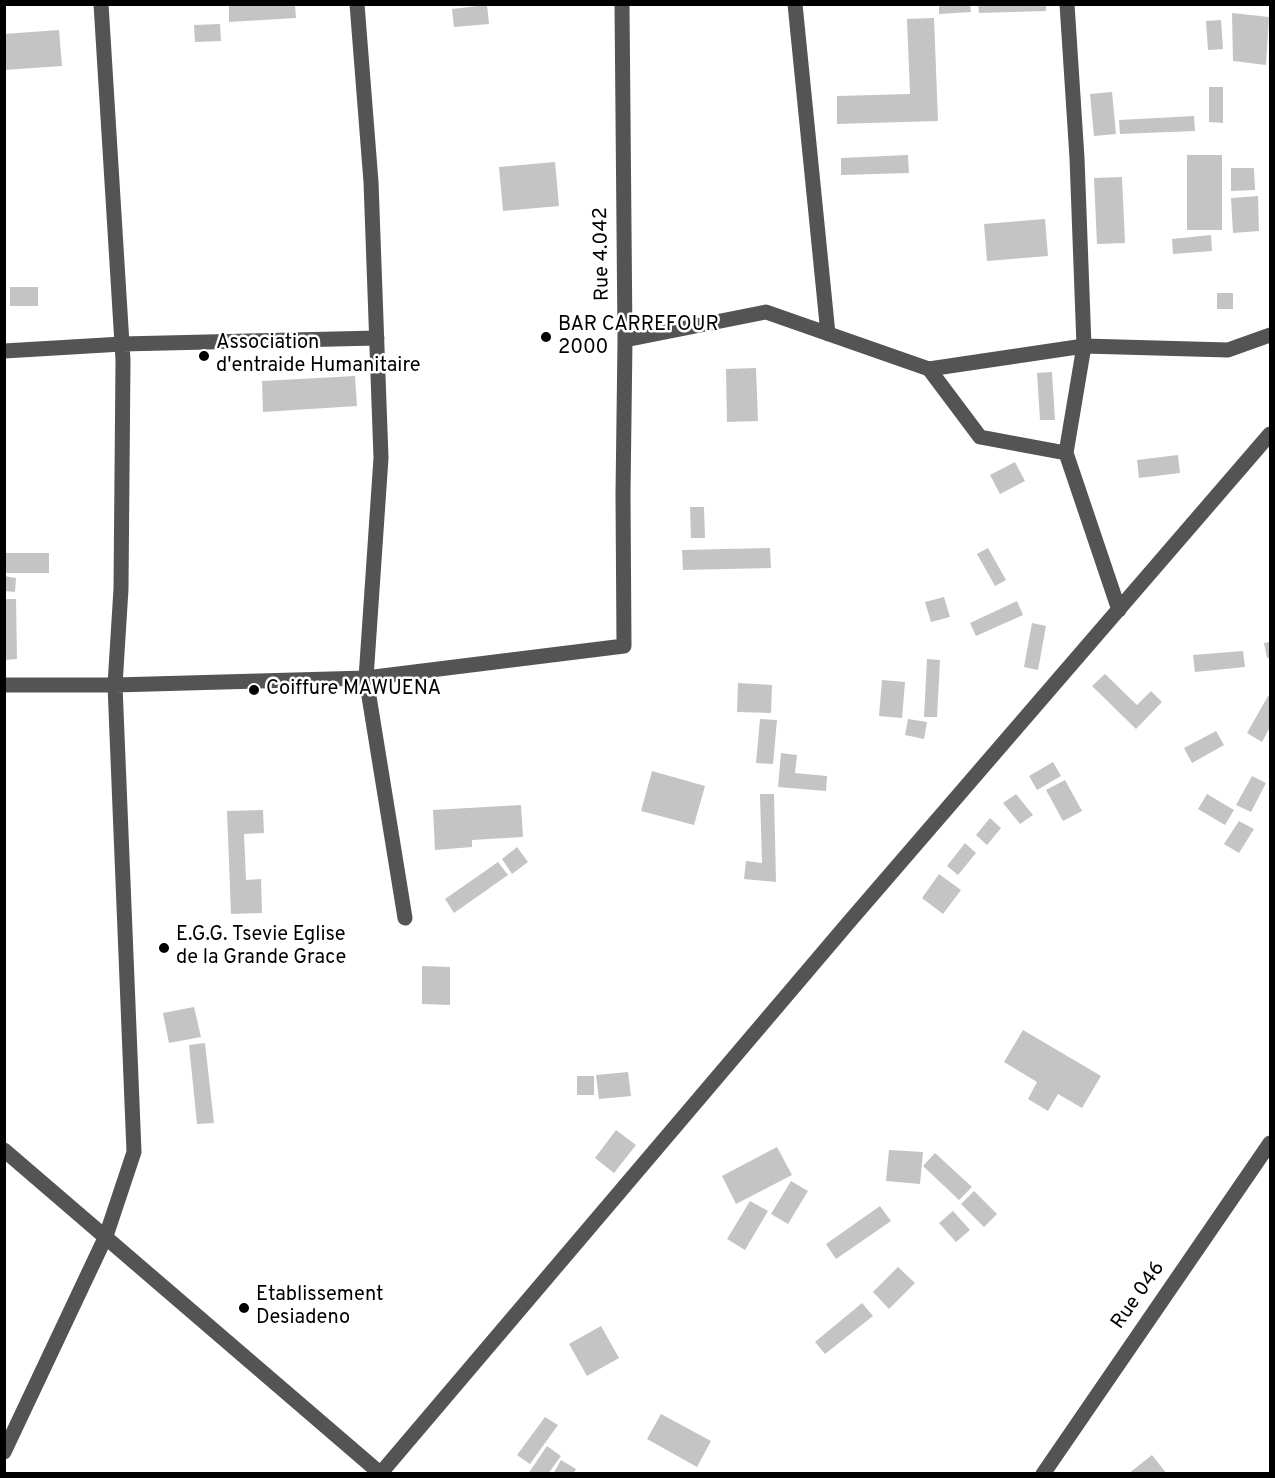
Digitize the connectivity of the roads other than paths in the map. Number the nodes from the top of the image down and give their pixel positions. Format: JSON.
{"nodes":[{"id":1,"x":101,"y":4,"type":"edge"},
{"id":2,"x":357,"y":4,"type":"edge"},
{"id":3,"x":622,"y":4,"type":"edge"},
{"id":4,"x":795,"y":4,"type":"edge"},
{"id":5,"x":1067,"y":4,"type":"edge"},
{"id":6,"x":828,"y":334,"type":"junction"},
{"id":7,"x":1270,"y":335,"type":"edge"},
{"id":8,"x":377,"y":338,"type":"junction"},
{"id":9,"x":625,"y":340,"type":"junction"},
{"id":10,"x":122,"y":344,"type":"junction"},
{"id":11,"x":1084,"y":345,"type":"junction"},
{"id":12,"x":4,"y":351,"type":"edge"},
{"id":13,"x":929,"y":369,"type":"junction"},
{"id":14,"x":1270,"y":434,"type":"edge"},
{"id":15,"x":1066,"y":453,"type":"junction"},
{"id":16,"x":1119,"y":610,"type":"junction"},
{"id":17,"x":366,"y":678,"type":"junction"},
{"id":18,"x":4,"y":685,"type":"edge"},
{"id":19,"x":115,"y":685,"type":"junction"},
{"id":20,"x":405,"y":918,"type":"dead end"},
{"id":21,"x":1270,"y":1143,"type":"edge"},
{"id":22,"x":4,"y":1150,"type":"edge"},
{"id":23,"x":106,"y":1236,"type":"junction"},
{"id":24,"x":4,"y":1452,"type":"edge"},
{"id":25,"x":381,"y":1473,"type":"edge"},
{"id":26,"x":1043,"y":1473,"type":"edge"}],
"edges":[{"from":1,"to":10,"type":"street"},
{"from":2,"to":8,"type":"street"},
{"from":3,"to":9,"type":"street","name":"Rue 4.042"},
{"from":4,"to":6,"type":"street"},
{"from":5,"to":11,"type":"street"},
{"from":6,"to":9,"type":"street"},
{"from":6,"to":13,"type":"street"},
{"from":7,"to":11,"type":"street"},
{"from":8,"to":10,"type":"street"},
{"from":8,"to":17,"type":"street"},
{"from":9,"to":17,"type":"street","name":"Rue 4.042"},
{"from":10,"to":12,"type":"street"},
{"from":10,"to":19,"type":"street"},
{"from":11,"to":13,"type":"street"},
{"from":11,"to":15,"type":"street"},
{"from":13,"to":15,"type":"street"},
{"from":14,"to":16,"type":"street"},
{"from":15,"to":16,"type":"street"},
{"from":16,"to":25,"type":"street"},
{"from":17,"to":19,"type":"street"},
{"from":17,"to":20,"type":"street"},
{"from":18,"to":19,"type":"street"},
{"from":19,"to":23,"type":"street"},
{"from":21,"to":26,"type":"street","name":"Rue 046"},
{"from":22,"to":23,"type":"street"},
{"from":23,"to":24,"type":"street"},
{"from":23,"to":25,"type":"street"}]}
